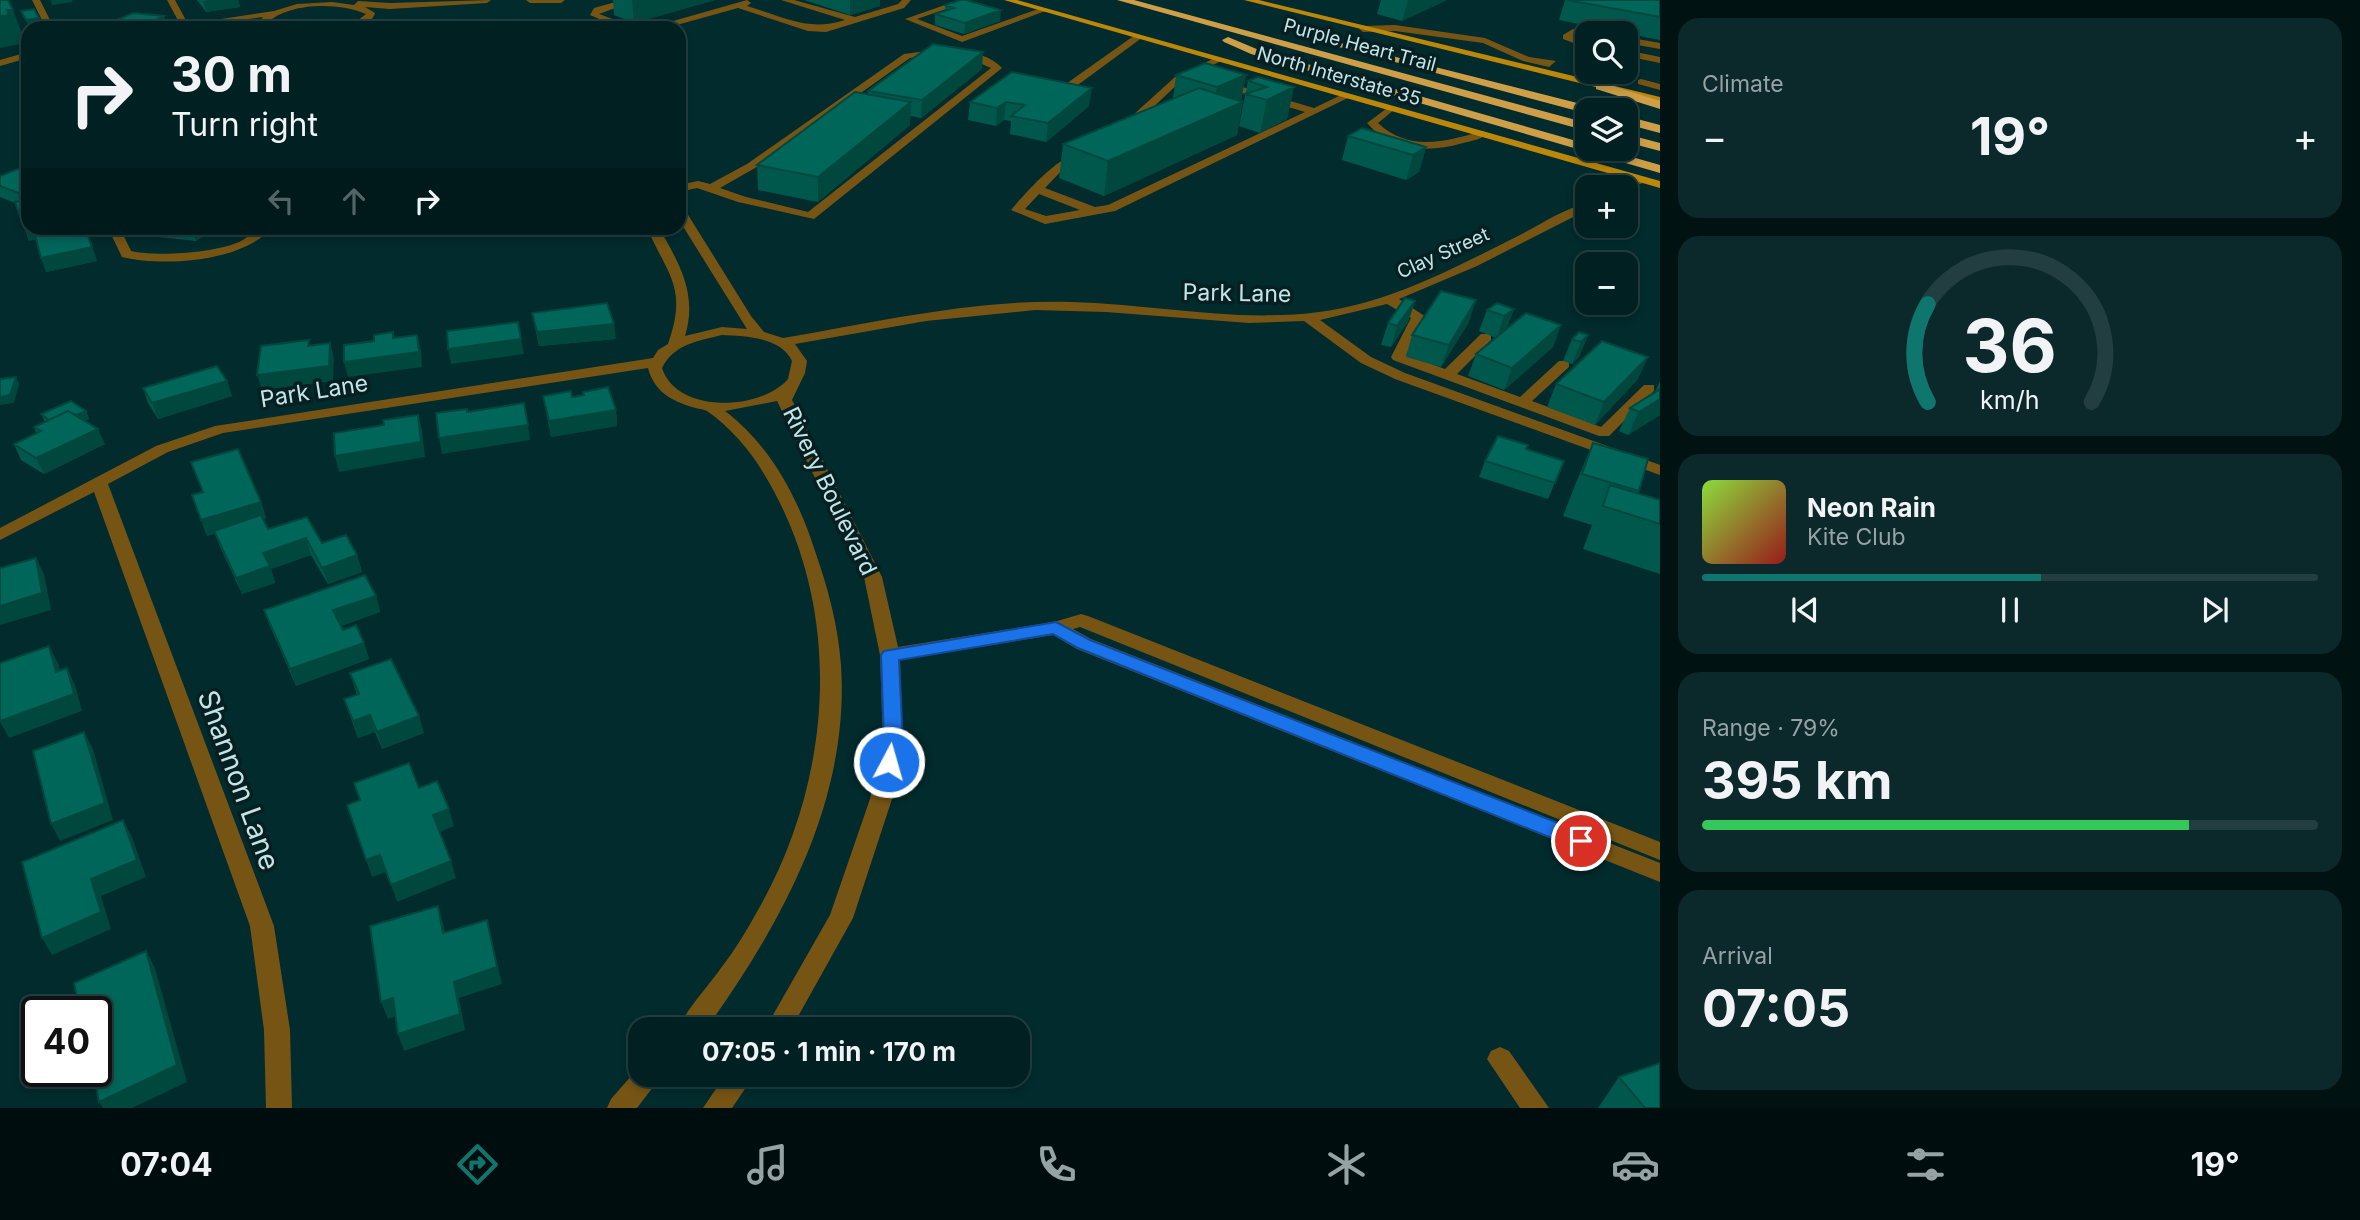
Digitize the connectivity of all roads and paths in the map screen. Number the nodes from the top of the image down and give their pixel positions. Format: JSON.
{"nodes":[{"id":1,"x":36,"y":0,"type":"edge"},
{"id":2,"x":171,"y":0,"type":"edge"},
{"id":3,"x":275,"y":0,"type":"edge"},
{"id":4,"x":318,"y":0,"type":"edge"},
{"id":5,"x":487,"y":0,"type":"edge"},
{"id":6,"x":530,"y":0,"type":"edge"},
{"id":7,"x":561,"y":0,"type":"edge"},
{"id":8,"x":633,"y":0,"type":"edge"},
{"id":9,"x":756,"y":0,"type":"edge"},
{"id":10,"x":785,"y":0,"type":"edge"},
{"id":11,"x":907,"y":0,"type":"edge"},
{"id":12,"x":968,"y":0,"type":"edge"},
{"id":13,"x":1008,"y":0,"type":"edge"},
{"id":14,"x":1122,"y":0,"type":"edge"},
{"id":15,"x":1248,"y":0,"type":"edge"},
{"id":16,"x":337,"y":2,"type":"junction"},
{"id":17,"x":459,"y":2,"type":"junction"},
{"id":18,"x":348,"y":3,"type":"junction"},
{"id":19,"x":737,"y":5,"type":"junction"},
{"id":20,"x":1044,"y":10,"type":"junction"},
{"id":21,"x":1159,"y":10,"type":"junction"},
{"id":22,"x":274,"y":12,"type":"junction"},
{"id":23,"x":854,"y":20,"type":"junction"},
{"id":24,"x":46,"y":21,"type":"edge"},
{"id":25,"x":182,"y":21,"type":"edge"},
{"id":26,"x":224,"y":21,"type":"edge"},
{"id":27,"x":262,"y":21,"type":"edge"},
{"id":28,"x":364,"y":21,"type":"edge"},
{"id":29,"x":370,"y":21,"type":"edge"},
{"id":30,"x":610,"y":21,"type":"edge"},
{"id":31,"x":681,"y":21,"type":"edge"},
{"id":32,"x":1363,"y":29,"type":"junction"},
{"id":33,"x":1575,"y":32,"type":"edge"},
{"id":34,"x":1299,"y":34,"type":"dead end"},
{"id":35,"x":1138,"y":37,"type":"junction"},
{"id":36,"x":1575,"y":40,"type":"edge"},
{"id":37,"x":1638,"y":42,"type":"edge"},
{"id":38,"x":1660,"y":46,"type":"edge"},
{"id":39,"x":1638,"y":55,"type":"edge"},
{"id":40,"x":21,"y":57,"type":"edge"},
{"id":41,"x":1218,"y":60,"type":"junction"},
{"id":42,"x":1660,"y":60,"type":"edge"},
{"id":43,"x":1551,"y":61,"type":"dead end"},
{"id":44,"x":0,"y":63,"type":"edge"},
{"id":45,"x":1189,"y":75,"type":"junction"},
{"id":46,"x":1201,"y":78,"type":"edge"},
{"id":47,"x":1213,"y":82,"type":"edge"},
{"id":48,"x":1641,"y":82,"type":"dead end"},
{"id":49,"x":1600,"y":86,"type":"joint"},
{"id":50,"x":1660,"y":87,"type":"edge"},
{"id":51,"x":1067,"y":88,"type":"edge"},
{"id":52,"x":1345,"y":97,"type":"junction"},
{"id":53,"x":1660,"y":102,"type":"edge"},
{"id":54,"x":1575,"y":106,"type":"edge"},
{"id":55,"x":1390,"y":108,"type":"junction"},
{"id":56,"x":1312,"y":111,"type":"junction"},
{"id":57,"x":1638,"y":123,"type":"edge"},
{"id":58,"x":1575,"y":124,"type":"edge"},
{"id":59,"x":1660,"y":129,"type":"edge"},
{"id":60,"x":1483,"y":134,"type":"junction"},
{"id":61,"x":1114,"y":138,"type":"edge"},
{"id":62,"x":1638,"y":141,"type":"edge"},
{"id":63,"x":1575,"y":144,"type":"edge"},
{"id":64,"x":1660,"y":147,"type":"edge"},
{"id":65,"x":1094,"y":150,"type":"edge"},
{"id":66,"x":1633,"y":161,"type":"edge"},
{"id":67,"x":1660,"y":169,"type":"edge"},
{"id":68,"x":1641,"y":180,"type":"junction"},
{"id":69,"x":1638,"y":181,"type":"edge"},
{"id":70,"x":1660,"y":185,"type":"edge"},
{"id":71,"x":686,"y":187,"type":"edge"},
{"id":72,"x":714,"y":187,"type":"junction"},
{"id":73,"x":1037,"y":189,"type":"junction"},
{"id":74,"x":1094,"y":211,"type":"junction"},
{"id":75,"x":1575,"y":212,"type":"edge"},
{"id":76,"x":686,"y":221,"type":"edge"},
{"id":77,"x":117,"y":235,"type":"edge"},
{"id":78,"x":255,"y":235,"type":"edge"},
{"id":79,"x":657,"y":235,"type":"edge"},
{"id":80,"x":1388,"y":298,"type":"junction"},
{"id":81,"x":1307,"y":317,"type":"junction"},
{"id":82,"x":758,"y":333,"type":"junction"},
{"id":83,"x":1486,"y":337,"type":"dead end"},
{"id":84,"x":782,"y":342,"type":"junction"},
{"id":85,"x":676,"y":344,"type":"junction"},
{"id":86,"x":656,"y":362,"type":"junction"},
{"id":87,"x":1564,"y":364,"type":"dead end"},
{"id":88,"x":1448,"y":376,"type":"junction"},
{"id":89,"x":1649,"y":388,"type":"dead end"},
{"id":90,"x":787,"y":389,"type":"junction"},
{"id":91,"x":1522,"y":403,"type":"junction"},
{"id":92,"x":712,"y":408,"type":"junction"},
{"id":93,"x":1660,"y":470,"type":"edge"},
{"id":94,"x":99,"y":482,"type":"junction"},
{"id":95,"x":0,"y":535,"type":"edge"},
{"id":96,"x":1056,"y":628,"type":"junction"},
{"id":97,"x":890,"y":655,"type":"junction"},
{"id":98,"x":1317,"y":712,"type":"junction"},
{"id":99,"x":1305,"y":732,"type":"junction"},
{"id":100,"x":1564,"y":823,"type":"junction"},
{"id":101,"x":1660,"y":850,"type":"edge"},
{"id":102,"x":1660,"y":873,"type":"edge"},
{"id":103,"x":700,"y":1017,"type":"edge"},
{"id":104,"x":785,"y":1017,"type":"edge"},
{"id":105,"x":1500,"y":1059,"type":"dead end"},
{"id":106,"x":639,"y":1087,"type":"edge"},
{"id":107,"x":732,"y":1087,"type":"edge"},
{"id":108,"x":279,"y":1108,"type":"edge"},
{"id":109,"x":620,"y":1108,"type":"edge"},
{"id":110,"x":716,"y":1108,"type":"edge"},
{"id":111,"x":1536,"y":1108,"type":"edge"}],
"edges":[{"from":1,"to":24,"type":"street"},
{"from":2,"to":25,"type":"street"},
{"from":3,"to":22,"type":"street"},
{"from":4,"to":16,"type":"street"},
{"from":5,"to":17,"type":"street"},
{"from":6,"to":7,"type":"street"},
{"from":8,"to":30,"type":"street"},
{"from":9,"to":19,"type":"street"},
{"from":10,"to":23,"type":"street"},
{"from":11,"to":23,"type":"street"},
{"from":12,"to":20,"type":"street"},
{"from":13,"to":20,"type":"main road","name":"North Interstate 35"},
{"from":14,"to":21,"type":"highway","name":"Purple Heart Trail"},
{"from":15,"to":32,"type":"main road"},
{"from":16,"to":18,"type":"street"},
{"from":16,"to":22,"type":"street"},
{"from":17,"to":18,"type":"street"},
{"from":17,"to":29,"type":"street"},
{"from":18,"to":28,"type":"street"},
{"from":19,"to":23,"type":"street"},
{"from":19,"to":31,"type":"street"},
{"from":20,"to":35,"type":"main road","name":"North Interstate 35"},
{"from":21,"to":58,"type":"highway","name":"Purple Heart Trail"},
{"from":21,"to":63,"type":"highway"},
{"from":22,"to":26,"type":"street"},
{"from":22,"to":27,"type":"street"},
{"from":32,"to":43,"type":"street"},
{"from":32,"to":49,"type":"main road"},
{"from":33,"to":36,"type":"street"},
{"from":34,"to":54,"type":"highway","name":"Purple Heart Trail"},
{"from":35,"to":41,"type":"main road","name":"North Interstate 35"},
{"from":35,"to":51,"type":"street"},
{"from":37,"to":38,"type":"street"},
{"from":39,"to":42,"type":"street"},
{"from":40,"to":44,"type":"street"},
{"from":41,"to":45,"type":"street"},
{"from":41,"to":52,"type":"main road","name":"North Interstate 35"},
{"from":45,"to":46,"type":"street"},
{"from":45,"to":61,"type":"street"},
{"from":47,"to":56,"type":"street"},
{"from":48,"to":50,"type":"street"},
{"from":49,"to":53,"type":"highway"},
{"from":52,"to":55,"type":"main road","name":"North Interstate 35"},
{"from":52,"to":56,"type":"street"},
{"from":55,"to":60,"type":"main road","name":"North Interstate 35"},
{"from":55,"to":60,"type":"street"},
{"from":56,"to":74,"type":"street"},
{"from":57,"to":59,"type":"highway"},
{"from":60,"to":68,"type":"main road","name":"North Interstate 35"},
{"from":62,"to":64,"type":"highway"},
{"from":65,"to":73,"type":"street"},
{"from":66,"to":67,"type":"highway"},
{"from":68,"to":69,"type":"street"},
{"from":68,"to":70,"type":"main road","name":"North Interstate 35"},
{"from":71,"to":72,"type":"street"},
{"from":72,"to":72,"type":"street"},
{"from":73,"to":74,"type":"street"},
{"from":73,"to":74,"type":"street"},
{"from":75,"to":80,"type":"street","name":"Clay Street"},
{"from":76,"to":82,"type":"street"},
{"from":77,"to":78,"type":"street"},
{"from":79,"to":85,"type":"street"},
{"from":80,"to":81,"type":"street","name":"Clay Street"},
{"from":80,"to":88,"type":"street"},
{"from":81,"to":84,"type":"street","name":"Park Lane"},
{"from":81,"to":93,"type":"street","name":"Park Lane"},
{"from":82,"to":84,"type":"street"},
{"from":82,"to":85,"type":"street"},
{"from":83,"to":88,"type":"street"},
{"from":84,"to":90,"type":"street"},
{"from":85,"to":86,"type":"street"},
{"from":86,"to":92,"type":"street"},
{"from":86,"to":94,"type":"street","name":"Park Lane"},
{"from":87,"to":91,"type":"street"},
{"from":88,"to":91,"type":"street"},
{"from":89,"to":91,"type":"street"},
{"from":90,"to":92,"type":"street"},
{"from":90,"to":97,"type":"street","name":"Rivery Boulevard"},
{"from":92,"to":103,"type":"street","name":"Rivery Boulevard"},
{"from":94,"to":95,"type":"street","name":"Park Lane"},
{"from":94,"to":108,"type":"street","name":"Shannon Lane"},
{"from":96,"to":97,"type":"street"},
{"from":96,"to":98,"type":"street"},
{"from":96,"to":99,"type":"street"},
{"from":97,"to":104,"type":"street","name":"Rivery Boulevard"},
{"from":98,"to":99,"type":"street"},
{"from":98,"to":100,"type":"street"},
{"from":99,"to":100,"type":"street"},
{"from":100,"to":101,"type":"street"},
{"from":100,"to":102,"type":"street"},
{"from":105,"to":111,"type":"street"},
{"from":106,"to":109,"type":"street"},
{"from":107,"to":110,"type":"street"}]}
